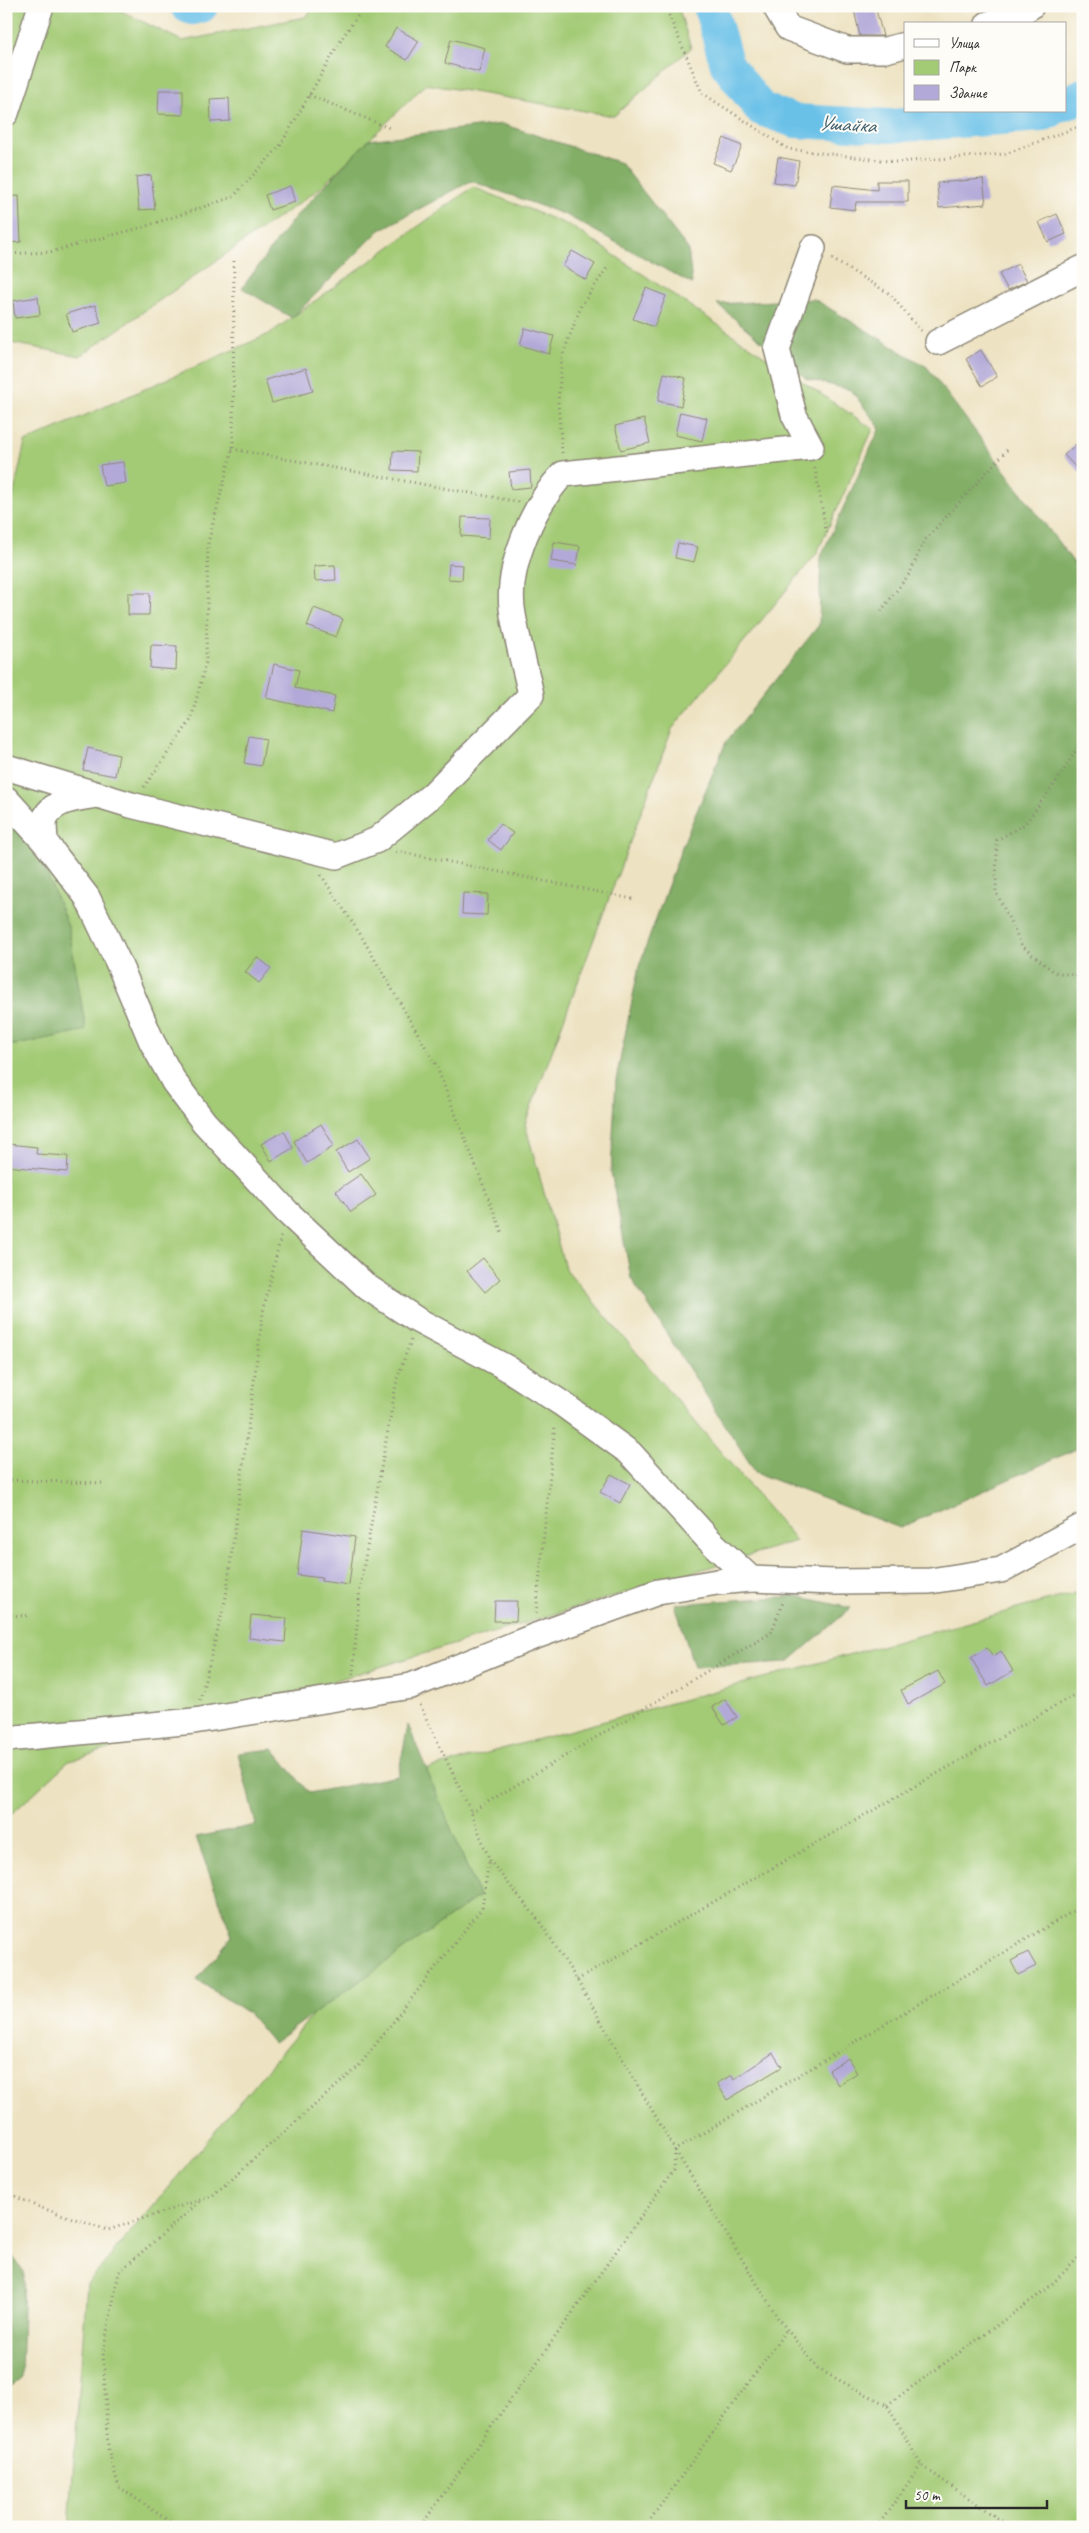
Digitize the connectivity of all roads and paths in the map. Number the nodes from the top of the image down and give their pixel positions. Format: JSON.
{"nodes":[{"id":1,"x":41,"y":6,"type":"edge"},
{"id":2,"x":365,"y":6,"type":"edge"},
{"id":3,"x":665,"y":6,"type":"edge"},
{"id":4,"x":775,"y":6,"type":"edge"},
{"id":5,"x":1031,"y":6,"type":"edge"},
{"id":6,"x":995,"y":22,"type":"edge"},
{"id":7,"x":904,"y":45,"type":"edge"},
{"id":8,"x":310,"y":95,"type":"junction"},
{"id":9,"x":6,"y":113,"type":"edge"},
{"id":10,"x":1083,"y":124,"type":"edge"},
{"id":11,"x":392,"y":129,"type":"dead end"},
{"id":12,"x":813,"y":248,"type":"joint"},
{"id":13,"x":6,"y":254,"type":"edge"},
{"id":14,"x":234,"y":258,"type":"dead end"},
{"id":15,"x":607,"y":268,"type":"dead end"},
{"id":16,"x":1083,"y":268,"type":"edge"},
{"id":17,"x":938,"y":342,"type":"joint"},
{"id":18,"x":811,"y":447,"type":"junction"},
{"id":19,"x":232,"y":449,"type":"junction"},
{"id":20,"x":1007,"y":450,"type":"dead end"},
{"id":21,"x":564,"y":474,"type":"junction"},
{"id":22,"x":538,"y":505,"type":"junction"},
{"id":23,"x":828,"y":537,"type":"dead end"},
{"id":24,"x":881,"y":611,"type":"dead end"},
{"id":25,"x":1083,"y":739,"type":"edge"},
{"id":26,"x":6,"y":766,"type":"edge"},
{"id":27,"x":98,"y":795,"type":"junction"},
{"id":28,"x":6,"y":799,"type":"edge"},
{"id":29,"x":131,"y":805,"type":"junction"},
{"id":30,"x":45,"y":842,"type":"junction"},
{"id":31,"x":366,"y":844,"type":"junction"},
{"id":32,"x":303,"y":848,"type":"junction"},
{"id":33,"x":633,"y":899,"type":"dead end"},
{"id":34,"x":1083,"y":976,"type":"edge"},
{"id":35,"x":287,"y":1212,"type":"junction"},
{"id":36,"x":503,"y":1235,"type":"dead end"},
{"id":37,"x":418,"y":1320,"type":"junction"},
{"id":38,"x":561,"y":1403,"type":"junction"},
{"id":39,"x":6,"y":1480,"type":"edge"},
{"id":40,"x":103,"y":1483,"type":"dead end"},
{"id":41,"x":1083,"y":1526,"type":"edge"},
{"id":42,"x":751,"y":1579,"type":"junction"},
{"id":43,"x":791,"y":1580,"type":"junction"},
{"id":44,"x":6,"y":1614,"type":"edge"},
{"id":45,"x":30,"y":1616,"type":"dead end"},
{"id":46,"x":533,"y":1637,"type":"junction"},
{"id":47,"x":410,"y":1686,"type":"junction"},
{"id":48,"x":1083,"y":1690,"type":"edge"},
{"id":49,"x":351,"y":1696,"type":"junction"},
{"id":50,"x":194,"y":1721,"type":"junction"},
{"id":51,"x":6,"y":1739,"type":"edge"},
{"id":52,"x":471,"y":1812,"type":"junction"},
{"id":53,"x":490,"y":1861,"type":"junction"},
{"id":54,"x":1083,"y":1905,"type":"edge"},
{"id":55,"x":577,"y":1980,"type":"junction"},
{"id":56,"x":675,"y":2150,"type":"junction"},
{"id":57,"x":6,"y":2192,"type":"edge"},
{"id":58,"x":205,"y":2198,"type":"junction"},
{"id":59,"x":1083,"y":2253,"type":"edge"},
{"id":60,"x":787,"y":2329,"type":"junction"},
{"id":61,"x":887,"y":2405,"type":"junction"},
{"id":62,"x":921,"y":2465,"type":"junction"},
{"id":63,"x":178,"y":2527,"type":"edge"},
{"id":64,"x":420,"y":2527,"type":"edge"},
{"id":65,"x":645,"y":2527,"type":"edge"},
{"id":66,"x":877,"y":2527,"type":"edge"},
{"id":67,"x":1010,"y":2527,"type":"edge"}],
"edges":[{"from":1,"to":9,"type":"street"},
{"from":2,"to":8,"type":"path"},
{"from":3,"to":10,"type":"path"},
{"from":4,"to":7,"type":"street"},
{"from":5,"to":6,"type":"street"},
{"from":8,"to":11,"type":"path"},
{"from":8,"to":13,"type":"path"},
{"from":12,"to":17,"type":"path"},
{"from":12,"to":18,"type":"street"},
{"from":14,"to":19,"type":"path"},
{"from":15,"to":21,"type":"path"},
{"from":16,"to":17,"type":"street"},
{"from":18,"to":21,"type":"street"},
{"from":18,"to":23,"type":"path"},
{"from":19,"to":22,"type":"path"},
{"from":19,"to":29,"type":"path"},
{"from":20,"to":24,"type":"path"},
{"from":21,"to":22,"type":"street"},
{"from":22,"to":31,"type":"street"},
{"from":25,"to":34,"type":"path"},
{"from":26,"to":27,"type":"street"},
{"from":27,"to":29,"type":"street"},
{"from":27,"to":30,"type":"street"},
{"from":28,"to":30,"type":"street"},
{"from":29,"to":32,"type":"street"},
{"from":30,"to":35,"type":"street"},
{"from":31,"to":32,"type":"street"},
{"from":31,"to":33,"type":"path"},
{"from":32,"to":36,"type":"path"},
{"from":35,"to":37,"type":"street"},
{"from":35,"to":50,"type":"path"},
{"from":37,"to":38,"type":"street"},
{"from":37,"to":49,"type":"path"},
{"from":38,"to":42,"type":"street"},
{"from":38,"to":46,"type":"path"},
{"from":39,"to":40,"type":"path"},
{"from":41,"to":43,"type":"street"},
{"from":42,"to":43,"type":"street"},
{"from":42,"to":46,"type":"street"},
{"from":43,"to":52,"type":"path"},
{"from":44,"to":45,"type":"path"},
{"from":46,"to":47,"type":"street"},
{"from":47,"to":49,"type":"street"},
{"from":47,"to":52,"type":"path"},
{"from":48,"to":55,"type":"path"},
{"from":49,"to":50,"type":"street"},
{"from":50,"to":51,"type":"street"},
{"from":52,"to":53,"type":"path"},
{"from":53,"to":55,"type":"path"},
{"from":53,"to":58,"type":"path"},
{"from":54,"to":56,"type":"path"},
{"from":55,"to":56,"type":"path"},
{"from":56,"to":60,"type":"path"},
{"from":56,"to":64,"type":"path"},
{"from":57,"to":58,"type":"path"},
{"from":58,"to":63,"type":"path"},
{"from":59,"to":61,"type":"path"},
{"from":60,"to":61,"type":"path"},
{"from":60,"to":65,"type":"path"},
{"from":61,"to":62,"type":"path"},
{"from":62,"to":66,"type":"path"},
{"from":62,"to":67,"type":"path"}]}
